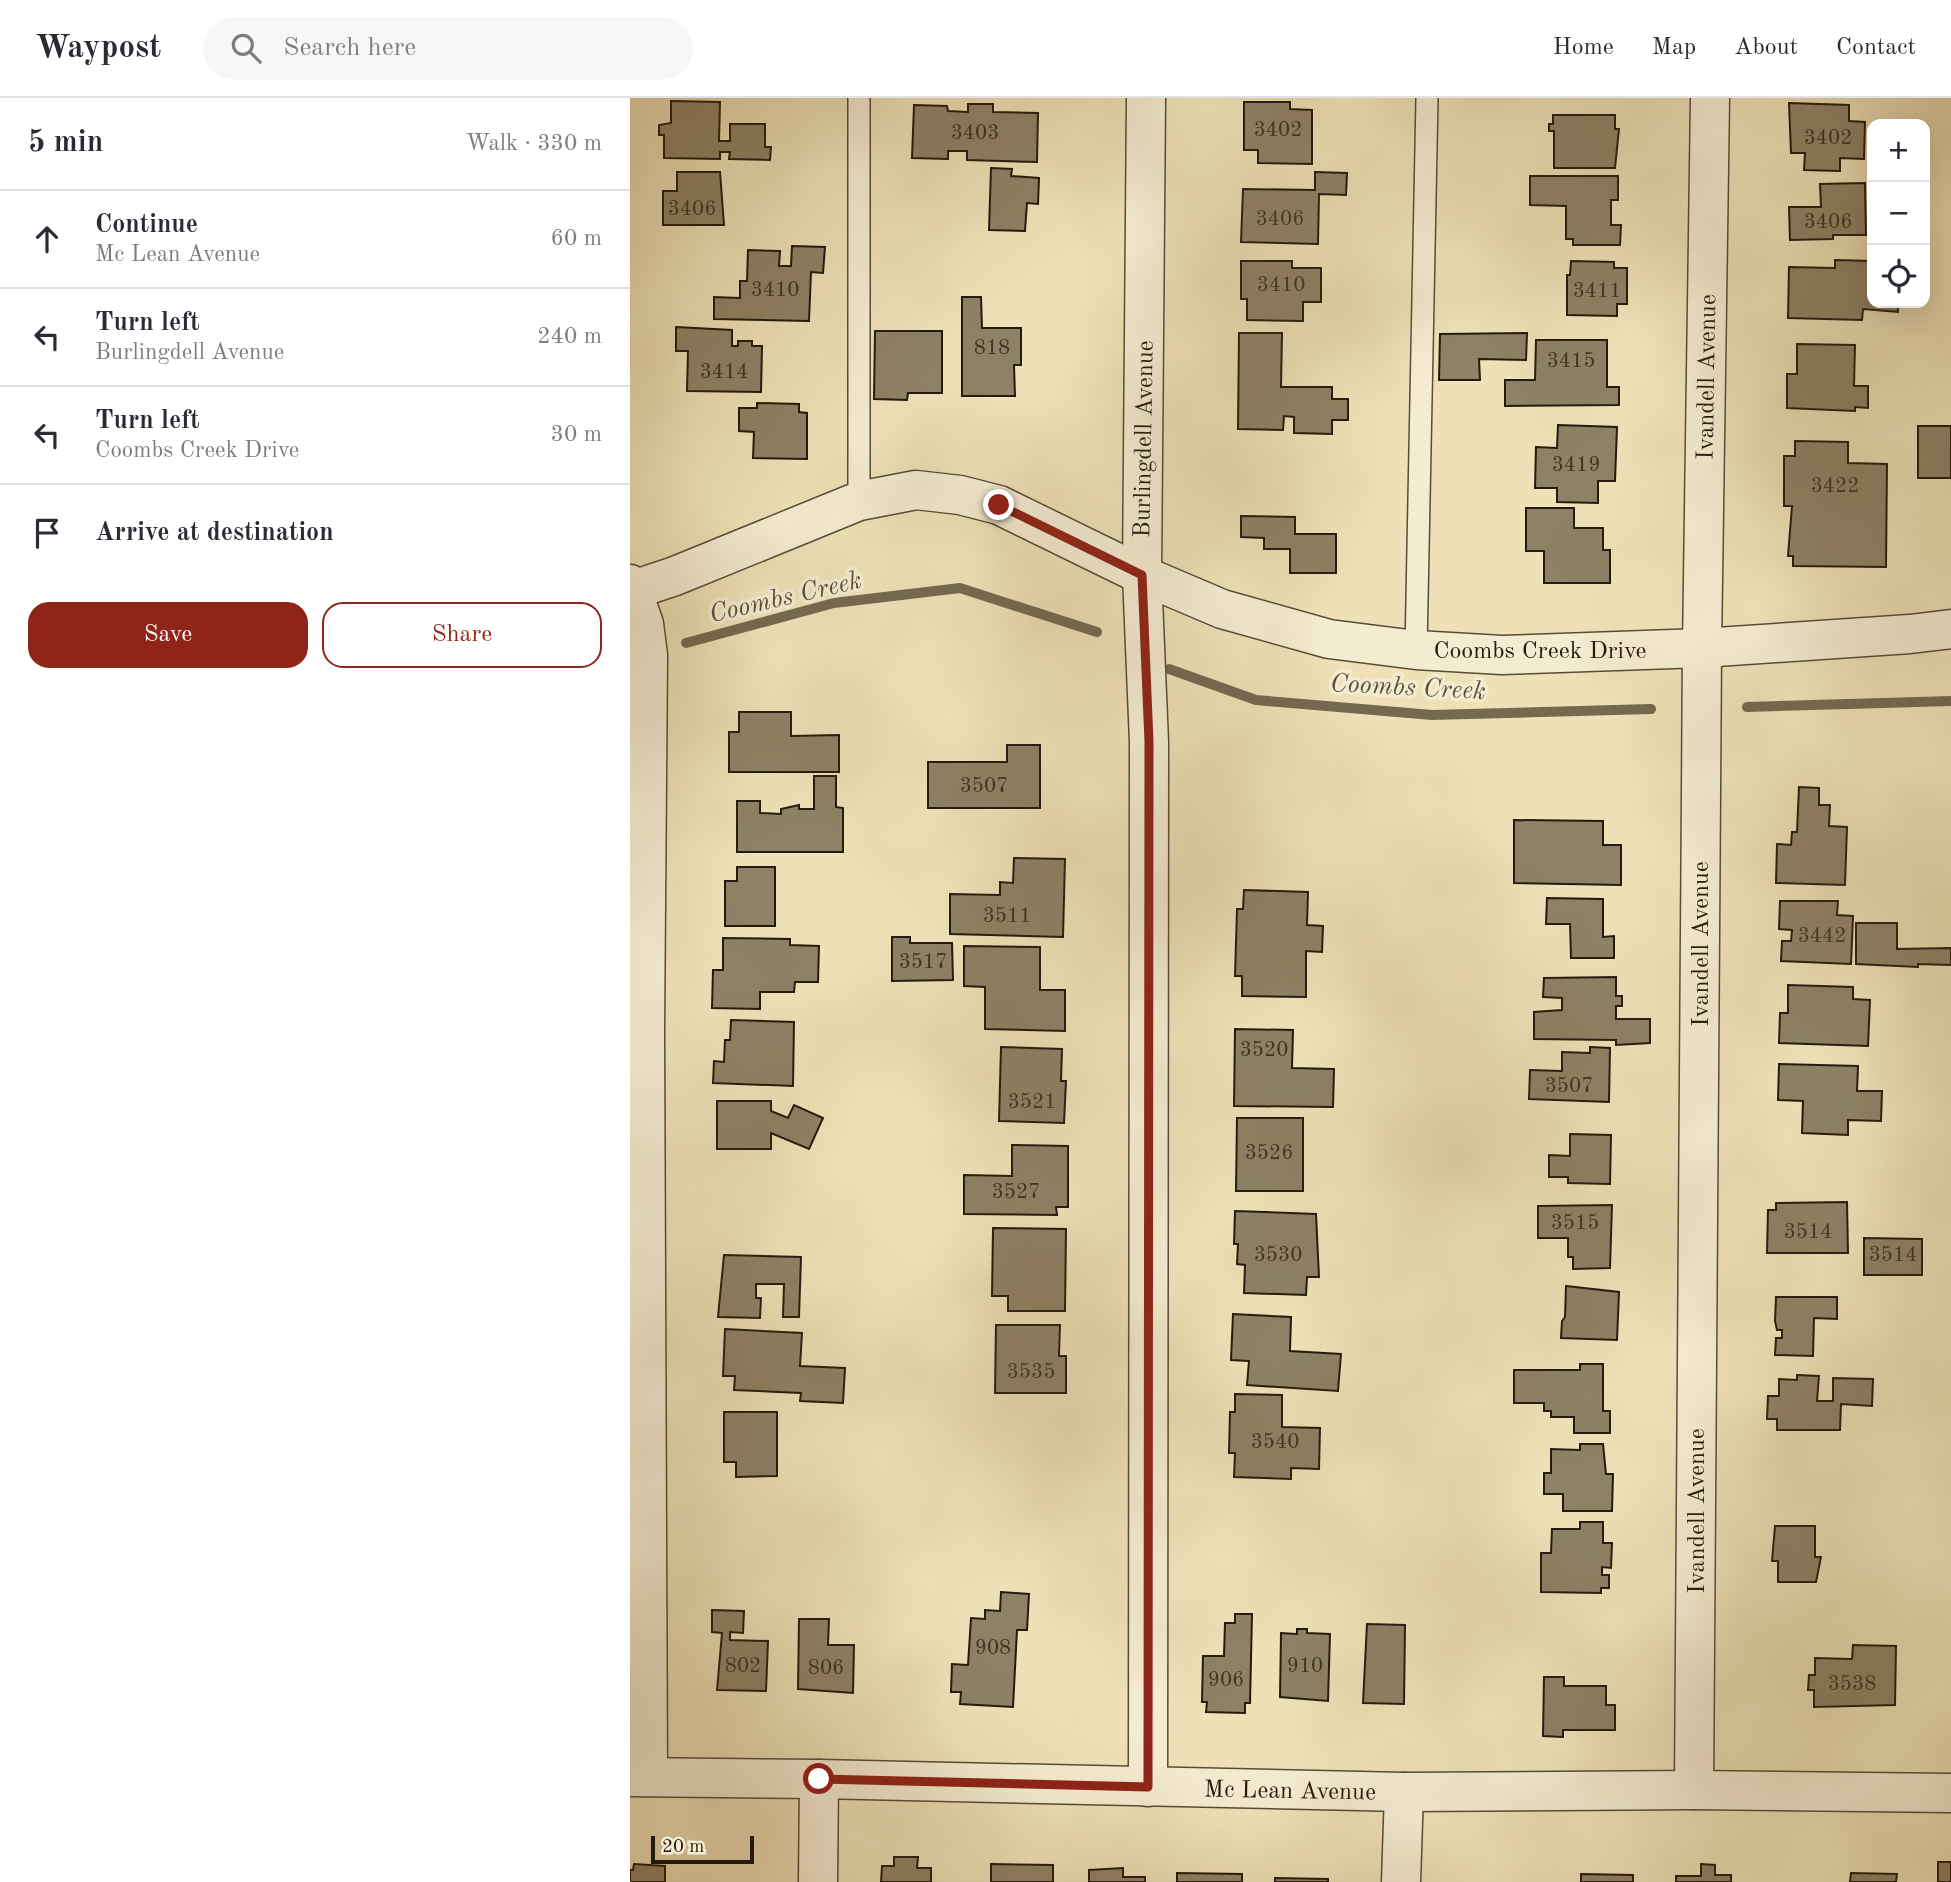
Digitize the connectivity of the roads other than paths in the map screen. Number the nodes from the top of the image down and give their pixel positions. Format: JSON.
{"nodes":[{"id":1,"x":859,"y":98,"type":"edge"},
{"id":2,"x":1146,"y":98,"type":"edge"},
{"id":3,"x":1427,"y":98,"type":"edge"},
{"id":4,"x":1710,"y":98,"type":"edge"},
{"id":5,"x":859,"y":501,"type":"junction"},
{"id":6,"x":1142,"y":575,"type":"junction"},
{"id":7,"x":631,"y":589,"type":"edge"},
{"id":8,"x":1951,"y":629,"type":"edge"},
{"id":9,"x":1702,"y":648,"type":"junction"},
{"id":10,"x":1416,"y":650,"type":"junction"},
{"id":11,"x":637,"y":1030,"type":"edge"},
{"id":12,"x":639,"y":1777,"type":"edge"},
{"id":13,"x":819,"y":1779,"type":"junction"},
{"id":14,"x":1148,"y":1787,"type":"junction"},
{"id":15,"x":1694,"y":1790,"type":"junction"},
{"id":16,"x":1404,"y":1792,"type":"junction"},
{"id":17,"x":1951,"y":1793,"type":"edge"},
{"id":18,"x":818,"y":1882,"type":"edge"},
{"id":19,"x":1401,"y":1882,"type":"edge"}],
"edges":[{"from":1,"to":5,"type":"lane"},
{"from":2,"to":6,"type":"street","name":"Burlingdell Avenue"},
{"from":3,"to":10,"type":"lane"},
{"from":4,"to":9,"type":"street","name":"Ivandell Avenue"},
{"from":5,"to":6,"type":"street","name":"Coombs Creek Drive"},
{"from":5,"to":7,"type":"street","name":"Coombs Creek Drive"},
{"from":6,"to":10,"type":"street","name":"Coombs Creek Drive"},
{"from":6,"to":14,"type":"street","name":"Burlingdell Avenue"},
{"from":7,"to":11,"type":"street"},
{"from":8,"to":9,"type":"street","name":"Coombs Creek Drive"},
{"from":9,"to":10,"type":"street","name":"Coombs Creek Drive"},
{"from":9,"to":15,"type":"street","name":"Ivandell Avenue"},
{"from":11,"to":12,"type":"street"},
{"from":12,"to":13,"type":"street","name":"Mc Lean Avenue"},
{"from":13,"to":14,"type":"street","name":"Mc Lean Avenue"},
{"from":13,"to":18,"type":"street"},
{"from":14,"to":16,"type":"street","name":"Mc Lean Avenue"},
{"from":15,"to":16,"type":"street","name":"Mc Lean Avenue"},
{"from":15,"to":17,"type":"street","name":"Mc Lean Avenue"},
{"from":16,"to":19,"type":"street"}]}
